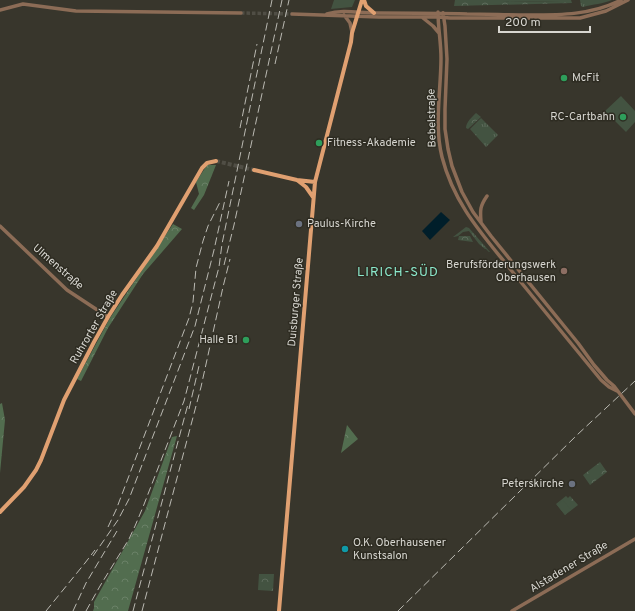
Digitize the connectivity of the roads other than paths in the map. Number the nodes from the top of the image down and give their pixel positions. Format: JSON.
{"nodes":[{"id":1,"x":363,"y":0,"type":"edge"},
{"id":2,"x":621,"y":0,"type":"edge"},
{"id":3,"x":628,"y":0,"type":"edge"},
{"id":4,"x":0,"y":10,"type":"edge"},
{"id":5,"x":438,"y":12,"type":"junction"},
{"id":6,"x":241,"y":13,"type":"tunnel mouth"},
{"id":7,"x":374,"y":13,"type":"junction"},
{"id":8,"x":443,"y":13,"type":"junction"},
{"id":9,"x":292,"y":14,"type":"tunnel mouth"},
{"id":10,"x":324,"y":14,"type":"junction"},
{"id":11,"x":358,"y":14,"type":"junction"},
{"id":12,"x":344,"y":16,"type":"junction"},
{"id":13,"x":438,"y":17,"type":"junction"},
{"id":14,"x":422,"y":18,"type":"junction"},
{"id":15,"x":444,"y":18,"type":"junction"},
{"id":16,"x":352,"y":33,"type":"junction"},
{"id":17,"x":440,"y":34,"type":"junction"},
{"id":18,"x":441,"y":80,"type":"junction"},
{"id":19,"x":446,"y":85,"type":"junction"},
{"id":20,"x":216,"y":161,"type":"dead end"},
{"id":21,"x":254,"y":170,"type":"tunnel mouth"},
{"id":22,"x":297,"y":180,"type":"junction"},
{"id":23,"x":315,"y":182,"type":"junction"},
{"id":24,"x":487,"y":196,"type":"dead end"},
{"id":25,"x":314,"y":198,"type":"junction"},
{"id":26,"x":481,"y":223,"type":"junction"},
{"id":27,"x":0,"y":226,"type":"edge"},
{"id":28,"x":531,"y":285,"type":"junction"},
{"id":29,"x":526,"y":288,"type":"junction"},
{"id":30,"x":108,"y":317,"type":"junction"},
{"id":31,"x":617,"y":391,"type":"junction"},
{"id":32,"x":635,"y":414,"type":"edge"},
{"id":33,"x":0,"y":512,"type":"edge"},
{"id":34,"x":635,"y":539,"type":"edge"},
{"id":35,"x":278,"y":611,"type":"edge"},
{"id":36,"x":512,"y":611,"type":"edge"}],
"edges":[{"from":1,"to":7,"type":"main road"},
{"from":1,"to":11,"type":"main road","name":"Duisburger Straße"},
{"from":2,"to":8,"type":"street"},
{"from":3,"to":15,"type":"street"},
{"from":4,"to":6,"type":"street"},
{"from":5,"to":7,"type":"street"},
{"from":5,"to":8,"type":"street"},
{"from":5,"to":13,"type":"street","name":"Bebelstraße"},
{"from":7,"to":11,"type":"street"},
{"from":8,"to":15,"type":"street","name":"Bebelstraße"},
{"from":9,"to":10,"type":"street"},
{"from":10,"to":11,"type":"street"},
{"from":10,"to":12,"type":"street"},
{"from":11,"to":12,"type":"street"},
{"from":11,"to":14,"type":"street"},
{"from":11,"to":16,"type":"main road","name":"Duisburger Straße"},
{"from":12,"to":16,"type":"street"},
{"from":13,"to":14,"type":"street"},
{"from":13,"to":15,"type":"street"},
{"from":13,"to":17,"type":"street","name":"Bebelstraße"},
{"from":14,"to":17,"type":"street"},
{"from":15,"to":19,"type":"street","name":"Bebelstraße"},
{"from":16,"to":23,"type":"main road","name":"Duisburger Straße"},
{"from":17,"to":18,"type":"street","name":"Bebelstraße"},
{"from":18,"to":19,"type":"street"},
{"from":18,"to":29,"type":"street","name":"Bebelstraße"},
{"from":19,"to":26,"type":"street","name":"Bebelstraße"},
{"from":20,"to":30,"type":"main road","name":"Ruhrorter Straße"},
{"from":21,"to":22,"type":"main road"},
{"from":22,"to":23,"type":"main road"},
{"from":22,"to":25,"type":"main road"},
{"from":23,"to":25,"type":"main road","name":"Duisburger Straße"},
{"from":24,"to":26,"type":"street"},
{"from":25,"to":35,"type":"main road","name":"Duisburger Straße"},
{"from":26,"to":28,"type":"street","name":"Bebelstraße"},
{"from":27,"to":30,"type":"street","name":"Ulmenstraße"},
{"from":28,"to":29,"type":"street"},
{"from":28,"to":31,"type":"street","name":"Bebelstraße"},
{"from":29,"to":31,"type":"street","name":"Bebelstraße"},
{"from":30,"to":33,"type":"main road","name":"Ruhrorter Straße"},
{"from":31,"to":32,"type":"street","name":"Bebelstraße"},
{"from":34,"to":36,"type":"street","name":"Alstadener Straße"}]}
